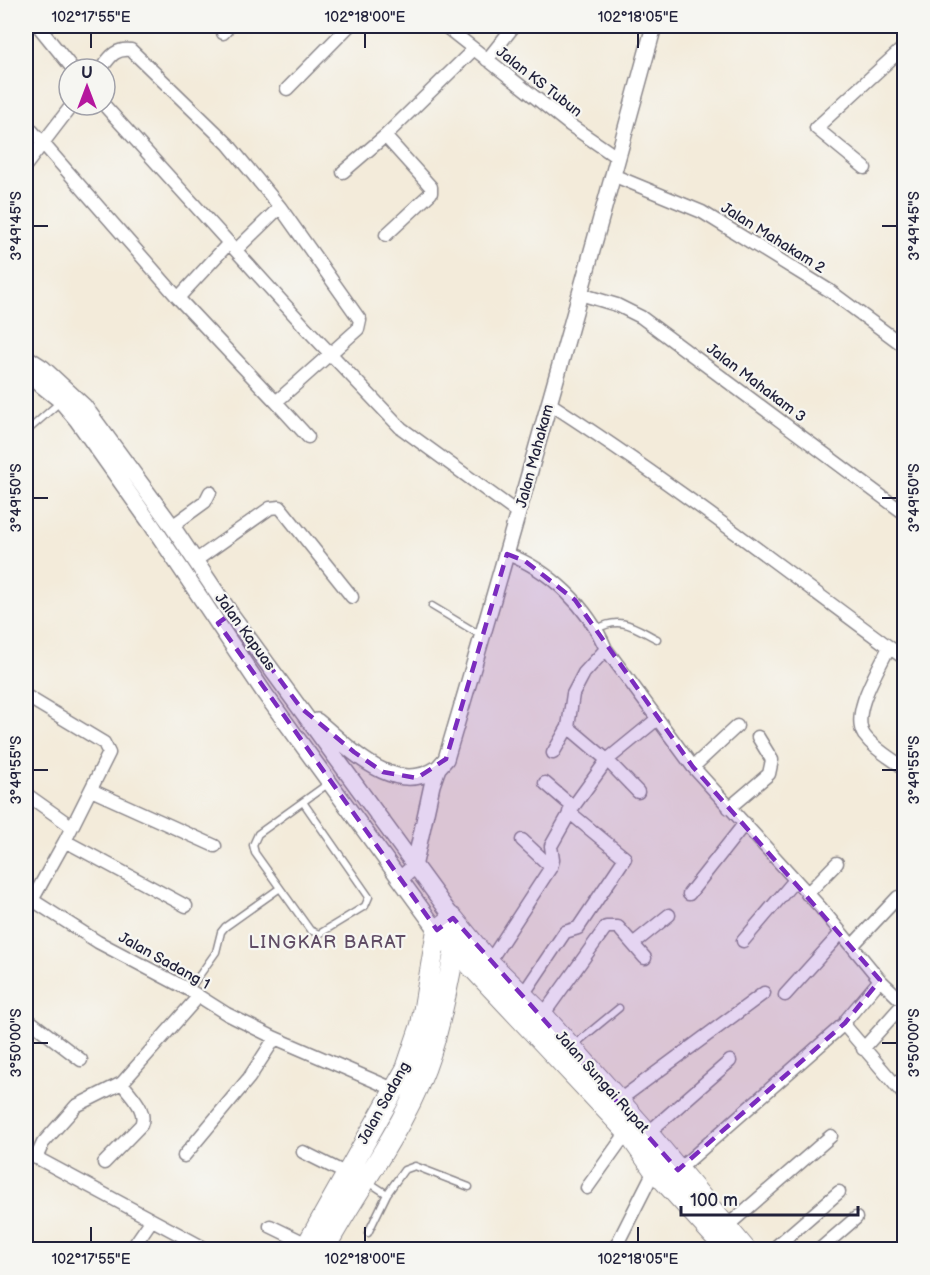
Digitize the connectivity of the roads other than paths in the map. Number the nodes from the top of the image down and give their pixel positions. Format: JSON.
{"nodes":[{"id":1,"x":38,"y":26,"type":"edge"},
{"id":2,"x":349,"y":26,"type":"edge"},
{"id":3,"x":446,"y":26,"type":"edge"},
{"id":4,"x":514,"y":26,"type":"edge"},
{"id":5,"x":654,"y":26,"type":"edge"},
{"id":6,"x":904,"y":46,"type":"edge"},
{"id":7,"x":473,"y":50,"type":"junction"},
{"id":8,"x":63,"y":57,"type":"edge"},
{"id":9,"x":111,"y":57,"type":"edge"},
{"id":10,"x":487,"y":60,"type":"junction"},
{"id":11,"x":287,"y":90,"type":"dead end"},
{"id":12,"x":62,"y":117,"type":"edge"},
{"id":13,"x":115,"y":117,"type":"edge"},
{"id":14,"x":26,"y":124,"type":"edge"},
{"id":15,"x":385,"y":136,"type":"junction"},
{"id":16,"x":41,"y":143,"type":"junction"},
{"id":17,"x":618,"y":158,"type":"junction"},
{"id":18,"x":26,"y":165,"type":"edge"},
{"id":19,"x":865,"y":168,"type":"dead end"},
{"id":20,"x":343,"y":172,"type":"dead end"},
{"id":21,"x":615,"y":176,"type":"junction"},
{"id":22,"x":280,"y":207,"type":"junction"},
{"id":23,"x":386,"y":235,"type":"dead end"},
{"id":24,"x":233,"y":247,"type":"junction"},
{"id":25,"x":580,"y":294,"type":"junction"},
{"id":26,"x":178,"y":298,"type":"junction"},
{"id":27,"x":904,"y":346,"type":"edge"},
{"id":28,"x":330,"y":353,"type":"junction"},
{"id":29,"x":26,"y":357,"type":"edge"},
{"id":30,"x":26,"y":373,"type":"edge"},
{"id":31,"x":60,"y":401,"type":"junction"},
{"id":32,"x":276,"y":402,"type":"junction"},
{"id":33,"x":549,"y":403,"type":"junction"},
{"id":34,"x":26,"y":432,"type":"edge"},
{"id":35,"x":308,"y":437,"type":"dead end"},
{"id":36,"x":210,"y":492,"type":"dead end"},
{"id":37,"x":904,"y":513,"type":"edge"},
{"id":38,"x":519,"y":514,"type":"junction"},
{"id":39,"x":172,"y":526,"type":"junction"},
{"id":40,"x":507,"y":554,"type":"junction"},
{"id":41,"x":195,"y":561,"type":"junction"},
{"id":42,"x":352,"y":597,"type":"dead end"},
{"id":43,"x":432,"y":606,"type":"dead end"},
{"id":44,"x":231,"y":614,"type":"junction"},
{"id":45,"x":218,"y":623,"type":"junction"},
{"id":46,"x":597,"y":628,"type":"junction"},
{"id":47,"x":483,"y":636,"type":"junction"},
{"id":48,"x":657,"y":639,"type":"dead end"},
{"id":49,"x":889,"y":647,"type":"junction"},
{"id":50,"x":606,"y":649,"type":"junction"},
{"id":51,"x":904,"y":658,"type":"edge"},
{"id":52,"x":26,"y":696,"type":"edge"},
{"id":53,"x":301,"y":708,"type":"junction"},
{"id":54,"x":656,"y":720,"type":"junction"},
{"id":55,"x":737,"y":726,"type":"dead end"},
{"id":56,"x":568,"y":728,"type":"junction"},
{"id":57,"x":758,"y":737,"type":"dead end"},
{"id":58,"x":553,"y":753,"type":"dead end"},
{"id":59,"x":608,"y":760,"type":"junction"},
{"id":60,"x":442,"y":764,"type":"junction"},
{"id":61,"x":693,"y":767,"type":"junction"},
{"id":62,"x":904,"y":768,"type":"edge"},
{"id":63,"x":330,"y":782,"type":"junction"},
{"id":64,"x":545,"y":783,"type":"dead end"},
{"id":65,"x":91,"y":790,"type":"junction"},
{"id":66,"x":638,"y":792,"type":"dead end"},
{"id":67,"x":26,"y":794,"type":"edge"},
{"id":68,"x":303,"y":802,"type":"junction"},
{"id":69,"x":729,"y":808,"type":"junction"},
{"id":70,"x":571,"y":810,"type":"junction"},
{"id":71,"x":745,"y":823,"type":"junction"},
{"id":72,"x":71,"y":826,"type":"junction"},
{"id":73,"x":522,"y":840,"type":"dead end"},
{"id":74,"x":65,"y":841,"type":"junction"},
{"id":75,"x":215,"y":846,"type":"dead end"},
{"id":76,"x":837,"y":862,"type":"dead end"},
{"id":77,"x":414,"y":867,"type":"junction"},
{"id":78,"x":550,"y":867,"type":"junction"},
{"id":79,"x":401,"y":878,"type":"junction"},
{"id":80,"x":795,"y":880,"type":"junction"},
{"id":81,"x":280,"y":888,"type":"junction"},
{"id":82,"x":689,"y":894,"type":"dead end"},
{"id":83,"x":807,"y":894,"type":"junction"},
{"id":84,"x":898,"y":897,"type":"dead end"},
{"id":85,"x":28,"y":902,"type":"edge"},
{"id":86,"x":186,"y":906,"type":"dead end"},
{"id":87,"x":669,"y":915,"type":"dead end"},
{"id":88,"x":453,"y":918,"type":"junction"},
{"id":89,"x":437,"y":930,"type":"junction"},
{"id":90,"x":841,"y":933,"type":"junction"},
{"id":91,"x":743,"y":941,"type":"dead end"},
{"id":92,"x":462,"y":943,"type":"junction"},
{"id":93,"x":633,"y":944,"type":"junction"},
{"id":94,"x":852,"y":946,"type":"junction"},
{"id":95,"x":645,"y":958,"type":"dead end"},
{"id":96,"x":489,"y":962,"type":"junction"},
{"id":97,"x":880,"y":980,"type":"junction"},
{"id":98,"x":193,"y":993,"type":"junction"},
{"id":99,"x":764,"y":993,"type":"dead end"},
{"id":100,"x":785,"y":995,"type":"dead end"},
{"id":101,"x":522,"y":996,"type":"junction"},
{"id":102,"x":619,"y":1008,"type":"dead end"},
{"id":103,"x":543,"y":1016,"type":"junction"},
{"id":104,"x":26,"y":1018,"type":"edge"},
{"id":105,"x":845,"y":1023,"type":"junction"},
{"id":106,"x":275,"y":1038,"type":"junction"},
{"id":107,"x":571,"y":1047,"type":"junction"},
{"id":108,"x":863,"y":1049,"type":"junction"},
{"id":109,"x":81,"y":1060,"type":"dead end"},
{"id":110,"x":730,"y":1061,"type":"dead end"},
{"id":111,"x":122,"y":1083,"type":"junction"},
{"id":112,"x":403,"y":1094,"type":"junction"},
{"id":113,"x":904,"y":1095,"type":"edge"},
{"id":114,"x":618,"y":1101,"type":"junction"},
{"id":115,"x":627,"y":1132,"type":"junction"},
{"id":116,"x":648,"y":1133,"type":"junction"},
{"id":117,"x":831,"y":1136,"type":"dead end"},
{"id":118,"x":303,"y":1152,"type":"dead end"},
{"id":119,"x":31,"y":1155,"type":"edge"},
{"id":120,"x":184,"y":1156,"type":"dead end"},
{"id":121,"x":104,"y":1163,"type":"dead end"},
{"id":122,"x":666,"y":1165,"type":"junction"},
{"id":123,"x":345,"y":1173,"type":"junction"},
{"id":124,"x":364,"y":1179,"type":"junction"},
{"id":125,"x":469,"y":1187,"type":"dead end"},
{"id":126,"x":587,"y":1188,"type":"dead end"},
{"id":127,"x":839,"y":1192,"type":"dead end"},
{"id":128,"x":387,"y":1194,"type":"junction"},
{"id":129,"x":855,"y":1218,"type":"dead end"},
{"id":130,"x":151,"y":1221,"type":"junction"},
{"id":131,"x":270,"y":1226,"type":"dead end"},
{"id":132,"x":726,"y":1227,"type":"junction"},
{"id":133,"x":368,"y":1233,"type":"dead end"},
{"id":134,"x":311,"y":1248,"type":"edge"},
{"id":135,"x":131,"y":1250,"type":"edge"},
{"id":136,"x":208,"y":1250,"type":"edge"},
{"id":137,"x":614,"y":1250,"type":"edge"},
{"id":138,"x":727,"y":1250,"type":"edge"},
{"id":139,"x":746,"y":1250,"type":"edge"},
{"id":140,"x":772,"y":1250,"type":"edge"},
{"id":141,"x":819,"y":1250,"type":"edge"}],
"edges":[{"from":1,"to":8,"type":"street"},
{"from":2,"to":11,"type":"street"},
{"from":3,"to":7,"type":"street","name":"Jalan KS Tubun"},
{"from":4,"to":10,"type":"street"},
{"from":5,"to":17,"type":"street","name":"Jalan Mahakam"},
{"from":6,"to":19,"type":"street"},
{"from":7,"to":10,"type":"street","name":"Jalan KS Tubun"},
{"from":7,"to":15,"type":"street"},
{"from":9,"to":22,"type":"street"},
{"from":10,"to":17,"type":"street","name":"Jalan KS Tubun"},
{"from":12,"to":16,"type":"street"},
{"from":13,"to":24,"type":"street"},
{"from":14,"to":16,"type":"street"},
{"from":15,"to":20,"type":"street"},
{"from":15,"to":23,"type":"street"},
{"from":16,"to":18,"type":"street"},
{"from":16,"to":26,"type":"street"},
{"from":17,"to":21,"type":"street","name":"Jalan Mahakam"},
{"from":21,"to":25,"type":"street","name":"Jalan Mahakam"},
{"from":21,"to":27,"type":"street","name":"Jalan Mahakam 2"},
{"from":22,"to":24,"type":"street"},
{"from":22,"to":28,"type":"street"},
{"from":24,"to":26,"type":"street"},
{"from":24,"to":28,"type":"street"},
{"from":25,"to":33,"type":"street","name":"Jalan Mahakam"},
{"from":25,"to":37,"type":"street","name":"Jalan Mahakam 3"},
{"from":26,"to":32,"type":"street"},
{"from":28,"to":32,"type":"street"},
{"from":28,"to":38,"type":"street"},
{"from":29,"to":39,"type":"street","name":"Jalan Kapuas"},
{"from":30,"to":31,"type":"street","name":"Jalan Kapuas"},
{"from":31,"to":34,"type":"lane"},
{"from":31,"to":45,"type":"street","name":"Jalan Kapuas"},
{"from":32,"to":35,"type":"street"},
{"from":33,"to":38,"type":"street","name":"Jalan Mahakam"},
{"from":33,"to":49,"type":"street"},
{"from":36,"to":39,"type":"street"},
{"from":38,"to":40,"type":"street","name":"Jalan Mahakam"},
{"from":39,"to":41,"type":"street","name":"Jalan Kapuas"},
{"from":40,"to":46,"type":"street"},
{"from":40,"to":47,"type":"street","name":"Jalan Mahakam"},
{"from":41,"to":42,"type":"street"},
{"from":41,"to":44,"type":"street","name":"Jalan Kapuas"},
{"from":43,"to":47,"type":"lane"},
{"from":44,"to":45,"type":"street"},
{"from":44,"to":53,"type":"street","name":"Jalan Kapuas"},
{"from":45,"to":63,"type":"street","name":"Jalan Kapuas"},
{"from":46,"to":48,"type":"lane"},
{"from":46,"to":50,"type":"street"},
{"from":47,"to":60,"type":"street","name":"Jalan Mahakam"},
{"from":49,"to":51,"type":"street"},
{"from":49,"to":62,"type":"street"},
{"from":50,"to":54,"type":"street"},
{"from":50,"to":56,"type":"street"},
{"from":52,"to":65,"type":"street","name":"Jalan Sadang 1"},
{"from":53,"to":60,"type":"street"},
{"from":53,"to":77,"type":"street","name":"Jalan Kapuas"},
{"from":54,"to":59,"type":"street"},
{"from":54,"to":61,"type":"street"},
{"from":55,"to":61,"type":"street"},
{"from":56,"to":58,"type":"street"},
{"from":56,"to":59,"type":"street"},
{"from":57,"to":69,"type":"street"},
{"from":59,"to":66,"type":"street"},
{"from":59,"to":70,"type":"street"},
{"from":60,"to":77,"type":"street","name":"Jalan Mahakam"},
{"from":61,"to":69,"type":"street"},
{"from":63,"to":68,"type":"lane"},
{"from":63,"to":79,"type":"street","name":"Jalan Kapuas"},
{"from":64,"to":70,"type":"street"},
{"from":65,"to":72,"type":"street","name":"Jalan Sadang 1"},
{"from":65,"to":75,"type":"street"},
{"from":67,"to":72,"type":"street"},
{"from":68,"to":81,"type":"lane"},
{"from":68,"to":81,"type":"lane"},
{"from":69,"to":71,"type":"street"},
{"from":70,"to":78,"type":"street"},
{"from":70,"to":101,"type":"street"},
{"from":71,"to":80,"type":"street"},
{"from":71,"to":82,"type":"street"},
{"from":72,"to":74,"type":"street","name":"Jalan Sadang 1"},
{"from":73,"to":78,"type":"street"},
{"from":74,"to":85,"type":"street","name":"Jalan Sadang 1"},
{"from":74,"to":86,"type":"street"},
{"from":76,"to":83,"type":"street"},
{"from":77,"to":79,"type":"street"},
{"from":77,"to":88,"type":"street","name":"Jalan Kapuas"},
{"from":78,"to":96,"type":"street"},
{"from":79,"to":89,"type":"street","name":"Jalan Kapuas"},
{"from":80,"to":83,"type":"street"},
{"from":80,"to":91,"type":"street"},
{"from":81,"to":98,"type":"lane"},
{"from":83,"to":90,"type":"street"},
{"from":84,"to":94,"type":"street"},
{"from":85,"to":98,"type":"street","name":"Jalan Sadang 1"},
{"from":87,"to":93,"type":"street"},
{"from":88,"to":89,"type":"main road"},
{"from":88,"to":92,"type":"main road","name":"Jalan Sungai Rupat"},
{"from":89,"to":92,"type":"main road","name":"Jalan Sungai Rupat"},
{"from":89,"to":112,"type":"main road","name":"Jalan Sadang"},
{"from":90,"to":94,"type":"street"},
{"from":90,"to":100,"type":"street"},
{"from":92,"to":96,"type":"main road","name":"Jalan Sungai Rupat"},
{"from":92,"to":112,"type":"main road"},
{"from":92,"to":115,"type":"main road","name":"Jalan Sungai Rupat"},
{"from":93,"to":95,"type":"street"},
{"from":93,"to":103,"type":"street"},
{"from":94,"to":97,"type":"street"},
{"from":96,"to":101,"type":"main road","name":"Jalan Sungai Rupat"},
{"from":97,"to":105,"type":"street"},
{"from":97,"to":108,"type":"street"},
{"from":98,"to":106,"type":"street","name":"Jalan Sadang 1"},
{"from":98,"to":111,"type":"street"},
{"from":99,"to":114,"type":"street"},
{"from":101,"to":103,"type":"main road","name":"Jalan Sungai Rupat"},
{"from":102,"to":107,"type":"lane"},
{"from":103,"to":107,"type":"main road","name":"Jalan Sungai Rupat"},
{"from":104,"to":109,"type":"street"},
{"from":105,"to":108,"type":"street"},
{"from":105,"to":122,"type":"street"},
{"from":106,"to":112,"type":"street","name":"Jalan Sadang 1"},
{"from":106,"to":120,"type":"street"},
{"from":107,"to":114,"type":"main road","name":"Jalan Sungai Rupat"},
{"from":108,"to":113,"type":"street"},
{"from":110,"to":116,"type":"street"},
{"from":111,"to":119,"type":"street"},
{"from":111,"to":121,"type":"street"},
{"from":112,"to":123,"type":"main road","name":"Jalan Sadang"},
{"from":112,"to":124,"type":"main road"},
{"from":114,"to":116,"type":"main road","name":"Jalan Sungai Rupat"},
{"from":115,"to":122,"type":"main road","name":"Jalan Sungai Rupat"},
{"from":115,"to":126,"type":"street"},
{"from":116,"to":122,"type":"main road","name":"Jalan Sungai Rupat"},
{"from":117,"to":132,"type":"street"},
{"from":118,"to":123,"type":"street"},
{"from":119,"to":130,"type":"street"},
{"from":122,"to":132,"type":"main road","name":"Jalan Sungai Rupat"},
{"from":122,"to":137,"type":"street"},
{"from":122,"to":138,"type":"main road","name":"Jalan Sungai Rupat"},
{"from":123,"to":134,"type":"main road","name":"Jalan Sadang"},
{"from":124,"to":128,"type":"lane"},
{"from":124,"to":134,"type":"main road"},
{"from":125,"to":128,"type":"lane"},
{"from":127,"to":140,"type":"street"},
{"from":128,"to":133,"type":"lane"},
{"from":129,"to":141,"type":"street"},
{"from":130,"to":135,"type":"street"},
{"from":130,"to":136,"type":"street"},
{"from":131,"to":134,"type":"street"},
{"from":132,"to":139,"type":"main road","name":"Jalan Sungai Rupat"}]}
